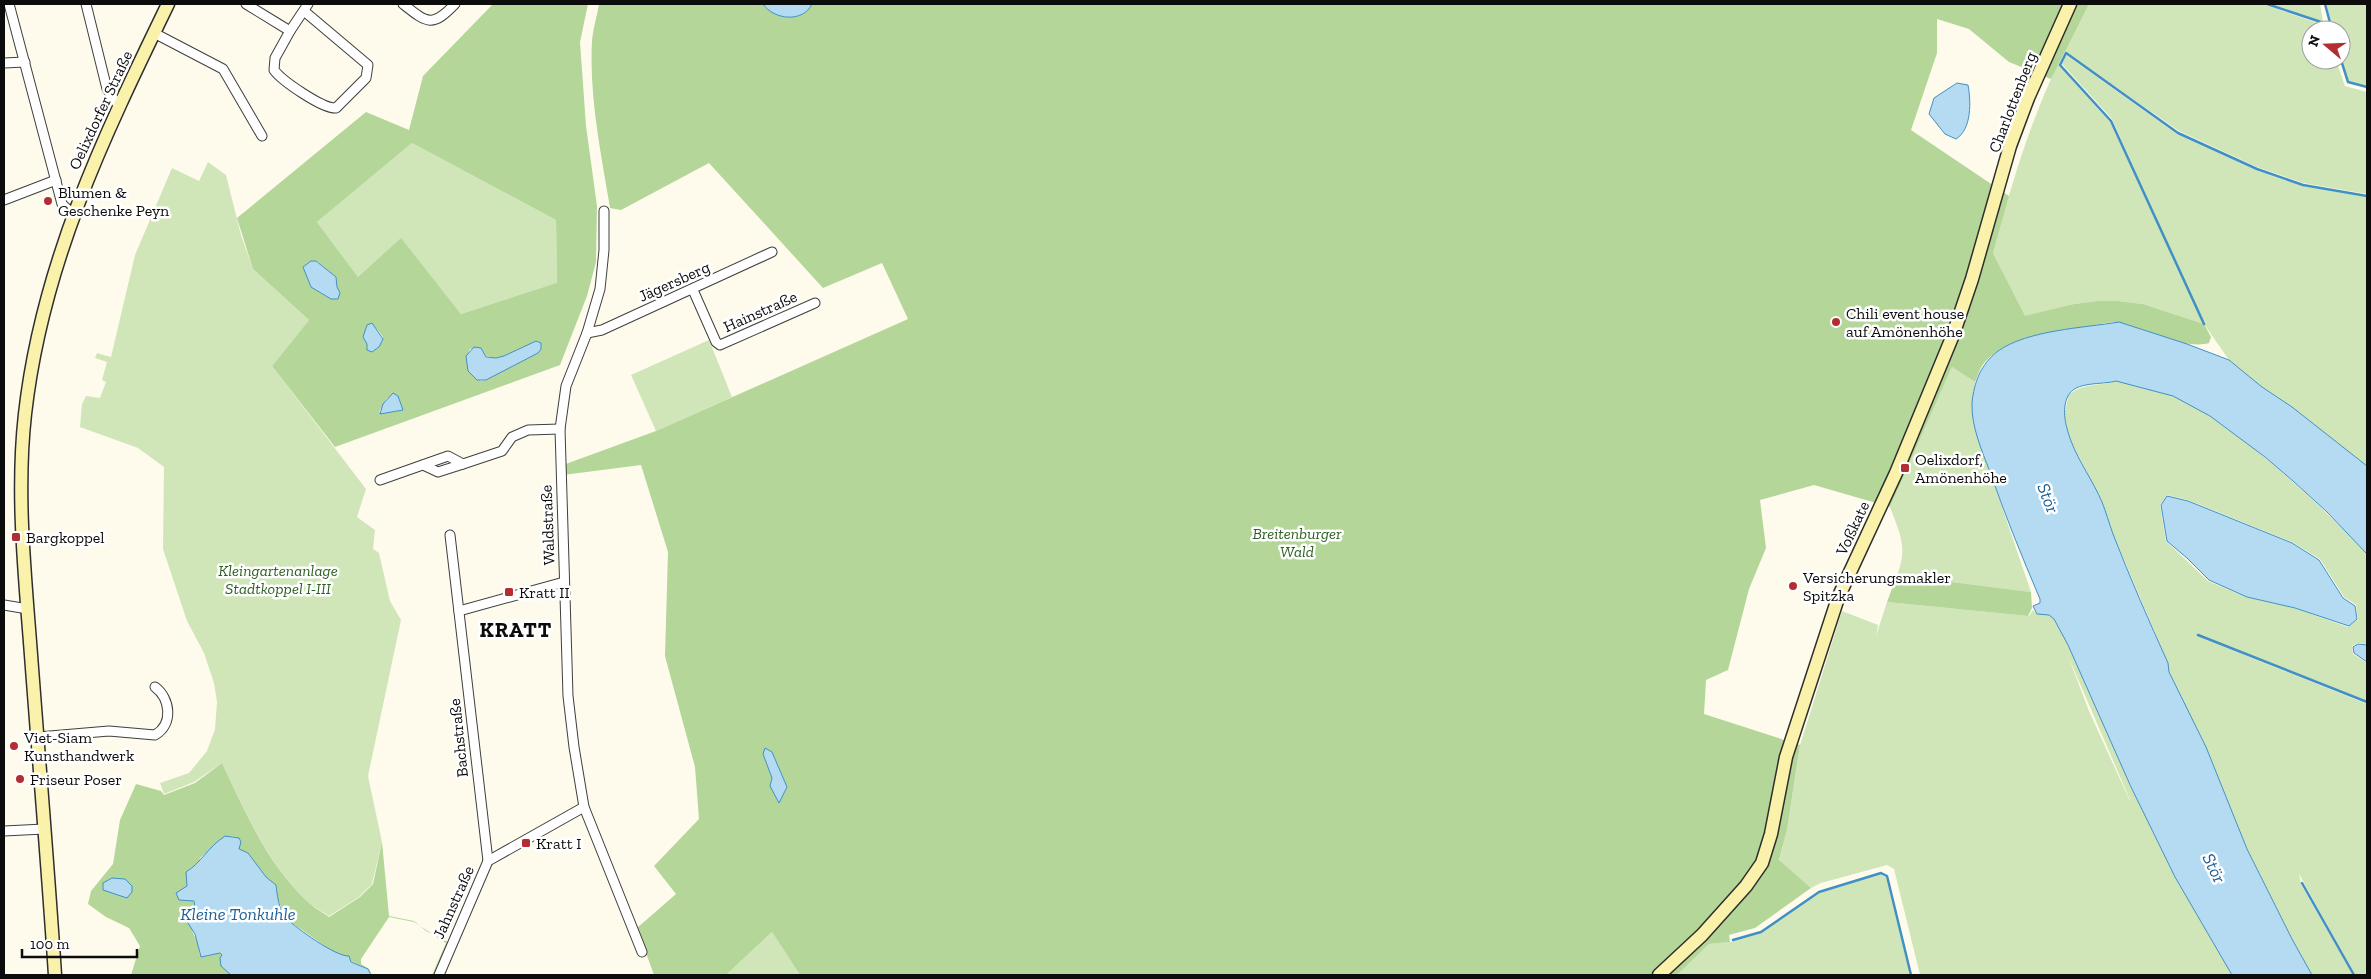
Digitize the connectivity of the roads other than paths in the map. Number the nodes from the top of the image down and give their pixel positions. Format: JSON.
{"nodes":[{"id":1,"x":9,"y":4,"type":"edge"},
{"id":2,"x":86,"y":4,"type":"edge"},
{"id":3,"x":168,"y":4,"type":"edge"},
{"id":4,"x":246,"y":4,"type":"edge"},
{"id":5,"x":403,"y":4,"type":"edge"},
{"id":6,"x":455,"y":4,"type":"edge"},
{"id":7,"x":2070,"y":4,"type":"edge"},
{"id":8,"x":306,"y":7,"type":"edge"},
{"id":9,"x":290,"y":31,"type":"junction"},
{"id":10,"x":154,"y":33,"type":"junction"},
{"id":11,"x":24,"y":62,"type":"junction"},
{"id":12,"x":4,"y":63,"type":"edge"},
{"id":13,"x":118,"y":105,"type":"junction"},
{"id":14,"x":262,"y":136,"type":"dead end"},
{"id":15,"x":56,"y":180,"type":"junction"},
{"id":16,"x":4,"y":200,"type":"edge"},
{"id":17,"x":604,"y":211,"type":"dead end"},
{"id":18,"x":73,"y":214,"type":"junction"},
{"id":19,"x":1991,"y":214,"type":"joint"},
{"id":20,"x":772,"y":252,"type":"dead end"},
{"id":21,"x":693,"y":290,"type":"junction"},
{"id":22,"x":815,"y":303,"type":"dead end"},
{"id":23,"x":587,"y":332,"type":"junction"},
{"id":24,"x":560,"y":428,"type":"junction"},
{"id":25,"x":380,"y":480,"type":"dead end"},
{"id":26,"x":450,"y":535,"type":"dead end"},
{"id":27,"x":564,"y":582,"type":"junction"},
{"id":28,"x":4,"y":605,"type":"edge"},
{"id":29,"x":28,"y":609,"type":"junction"},
{"id":30,"x":459,"y":611,"type":"junction"},
{"id":31,"x":155,"y":687,"type":"dead end"},
{"id":32,"x":38,"y":737,"type":"junction"},
{"id":33,"x":584,"y":806,"type":"junction"},
{"id":34,"x":44,"y":829,"type":"junction"},
{"id":35,"x":4,"y":831,"type":"edge"},
{"id":36,"x":488,"y":861,"type":"junction"},
{"id":37,"x":642,"y":952,"type":"dead end"},
{"id":38,"x":55,"y":975,"type":"edge"},
{"id":39,"x":439,"y":975,"type":"edge"},
{"id":40,"x":1659,"y":975,"type":"edge"}],
"edges":[{"from":1,"to":11,"type":"street"},
{"from":2,"to":13,"type":"street"},
{"from":3,"to":10,"type":"main road","name":"Oelixdorfer Straße"},
{"from":4,"to":9,"type":"street"},
{"from":5,"to":6,"type":"street"},
{"from":7,"to":19,"type":"main road","name":"Charlottenberg"},
{"from":8,"to":9,"type":"street"},
{"from":8,"to":9,"type":"street"},
{"from":10,"to":13,"type":"main road","name":"Oelixdorfer Straße"},
{"from":10,"to":14,"type":"street"},
{"from":11,"to":12,"type":"street"},
{"from":11,"to":15,"type":"street"},
{"from":13,"to":18,"type":"main road","name":"Oelixdorfer Straße"},
{"from":15,"to":16,"type":"street"},
{"from":15,"to":18,"type":"street"},
{"from":17,"to":23,"type":"street","name":"Waldstraße"},
{"from":18,"to":29,"type":"main road","name":"Oelixdorfer Straße"},
{"from":19,"to":40,"type":"main road","name":"Voßkate"},
{"from":20,"to":21,"type":"street","name":"Jägersberg"},
{"from":21,"to":22,"type":"street","name":"Hainstraße"},
{"from":21,"to":23,"type":"street","name":"Jägersberg"},
{"from":23,"to":24,"type":"street","name":"Waldstraße"},
{"from":24,"to":25,"type":"street"},
{"from":24,"to":27,"type":"street","name":"Waldstraße"},
{"from":26,"to":30,"type":"street","name":"Bachstraße"},
{"from":27,"to":30,"type":"street"},
{"from":27,"to":33,"type":"street","name":"Waldstraße"},
{"from":28,"to":29,"type":"street"},
{"from":29,"to":32,"type":"main road","name":"Oelixdorfer Straße"},
{"from":30,"to":36,"type":"street","name":"Bachstraße"},
{"from":31,"to":32,"type":"street"},
{"from":32,"to":34,"type":"main road","name":"Oelixdorfer Straße"},
{"from":33,"to":36,"type":"street","name":"Jahnstraße"},
{"from":33,"to":37,"type":"street","name":"Waldstraße"},
{"from":34,"to":35,"type":"street"},
{"from":34,"to":38,"type":"main road","name":"Oelixdorfer Straße"},
{"from":36,"to":39,"type":"street","name":"Jahnstraße"}]}
